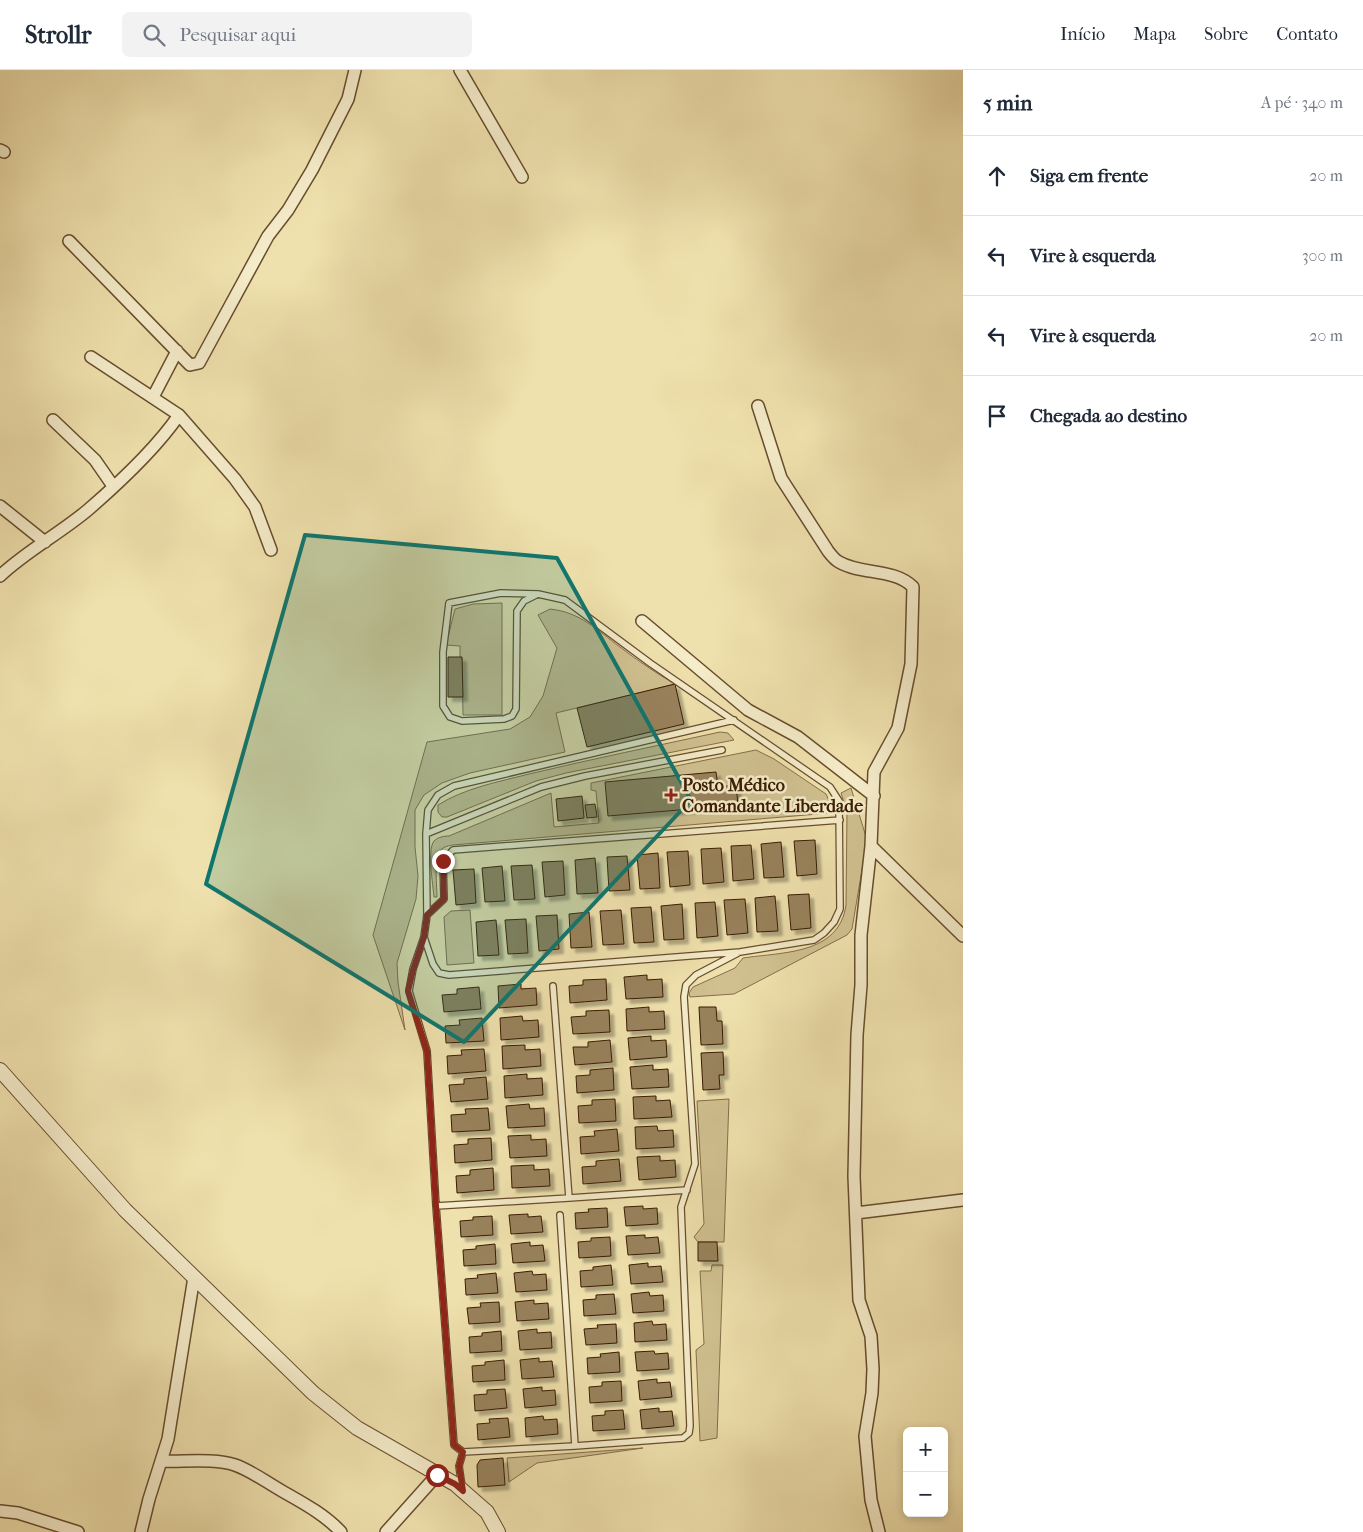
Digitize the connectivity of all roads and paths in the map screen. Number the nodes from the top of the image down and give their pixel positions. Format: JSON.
{"nodes":[{"id":1,"x":355,"y":70,"type":"edge"},
{"id":2,"x":460,"y":70,"type":"edge"},
{"id":3,"x":522,"y":177,"type":"dead end"},
{"id":4,"x":69,"y":241,"type":"dead end"},
{"id":5,"x":177,"y":351,"type":"junction"},
{"id":6,"x":90,"y":357,"type":"dead end"},
{"id":7,"x":152,"y":397,"type":"junction"},
{"id":8,"x":758,"y":406,"type":"dead end"},
{"id":9,"x":179,"y":415,"type":"junction"},
{"id":10,"x":53,"y":420,"type":"dead end"},
{"id":11,"x":113,"y":486,"type":"junction"},
{"id":12,"x":0,"y":506,"type":"edge"},
{"id":13,"x":45,"y":542,"type":"junction"},
{"id":14,"x":271,"y":550,"type":"dead end"},
{"id":15,"x":0,"y":576,"type":"edge"},
{"id":16,"x":538,"y":594,"type":"junction"},
{"id":17,"x":642,"y":622,"type":"dead end"},
{"id":18,"x":734,"y":720,"type":"junction"},
{"id":19,"x":722,"y":750,"type":"dead end"},
{"id":20,"x":874,"y":796,"type":"junction"},
{"id":21,"x":840,"y":820,"type":"junction"},
{"id":22,"x":426,"y":834,"type":"junction"},
{"id":23,"x":871,"y":846,"type":"junction"},
{"id":24,"x":427,"y":915,"type":"junction"},
{"id":25,"x":963,"y":936,"type":"edge"},
{"id":26,"x":424,"y":937,"type":"junction"},
{"id":27,"x":740,"y":952,"type":"junction"},
{"id":28,"x":554,"y":986,"type":"dead end"},
{"id":29,"x":0,"y":1070,"type":"edge"},
{"id":30,"x":687,"y":1190,"type":"junction"},
{"id":31,"x":569,"y":1198,"type":"junction"},
{"id":32,"x":963,"y":1200,"type":"edge"},
{"id":33,"x":436,"y":1206,"type":"junction"},
{"id":34,"x":856,"y":1213,"type":"junction"},
{"id":35,"x":560,"y":1215,"type":"dead end"},
{"id":36,"x":194,"y":1277,"type":"junction"},
{"id":37,"x":575,"y":1446,"type":"junction"},
{"id":38,"x":463,"y":1452,"type":"junction"},
{"id":39,"x":162,"y":1461,"type":"junction"},
{"id":40,"x":437,"y":1475,"type":"junction"},
{"id":41,"x":463,"y":1491,"type":"junction"},
{"id":42,"x":0,"y":1511,"type":"edge"},
{"id":43,"x":78,"y":1532,"type":"edge"},
{"id":44,"x":141,"y":1532,"type":"edge"},
{"id":45,"x":341,"y":1532,"type":"edge"},
{"id":46,"x":386,"y":1532,"type":"edge"},
{"id":47,"x":498,"y":1532,"type":"edge"},
{"id":48,"x":879,"y":1532,"type":"edge"}],
"edges":[{"from":1,"to":5,"type":"street"},
{"from":2,"to":3,"type":"street"},
{"from":4,"to":5,"type":"street"},
{"from":5,"to":7,"type":"street"},
{"from":6,"to":7,"type":"street"},
{"from":7,"to":9,"type":"street"},
{"from":8,"to":20,"type":"street"},
{"from":9,"to":11,"type":"street"},
{"from":9,"to":14,"type":"street"},
{"from":10,"to":11,"type":"street"},
{"from":11,"to":13,"type":"street"},
{"from":12,"to":13,"type":"street"},
{"from":13,"to":15,"type":"street"},
{"from":16,"to":16,"type":"lane"},
{"from":16,"to":18,"type":"lane"},
{"from":17,"to":20,"type":"street"},
{"from":18,"to":21,"type":"lane"},
{"from":18,"to":22,"type":"lane"},
{"from":19,"to":22,"type":"lane"},
{"from":20,"to":23,"type":"street"},
{"from":21,"to":24,"type":"lane"},
{"from":21,"to":27,"type":"lane"},
{"from":22,"to":24,"type":"lane"},
{"from":23,"to":25,"type":"street"},
{"from":23,"to":34,"type":"street"},
{"from":24,"to":26,"type":"lane"},
{"from":26,"to":27,"type":"lane"},
{"from":26,"to":33,"type":"lane"},
{"from":27,"to":30,"type":"lane"},
{"from":28,"to":31,"type":"lane"},
{"from":29,"to":36,"type":"street"},
{"from":30,"to":31,"type":"lane"},
{"from":30,"to":37,"type":"lane"},
{"from":31,"to":33,"type":"lane"},
{"from":32,"to":34,"type":"street"},
{"from":33,"to":38,"type":"lane"},
{"from":34,"to":48,"type":"street"},
{"from":35,"to":37,"type":"lane"},
{"from":36,"to":39,"type":"street"},
{"from":36,"to":40,"type":"street"},
{"from":37,"to":38,"type":"lane"},
{"from":38,"to":41,"type":"lane"},
{"from":39,"to":44,"type":"street"},
{"from":39,"to":45,"type":"street"},
{"from":40,"to":41,"type":"street"},
{"from":40,"to":46,"type":"street"},
{"from":41,"to":47,"type":"street"},
{"from":42,"to":43,"type":"street"}]}
